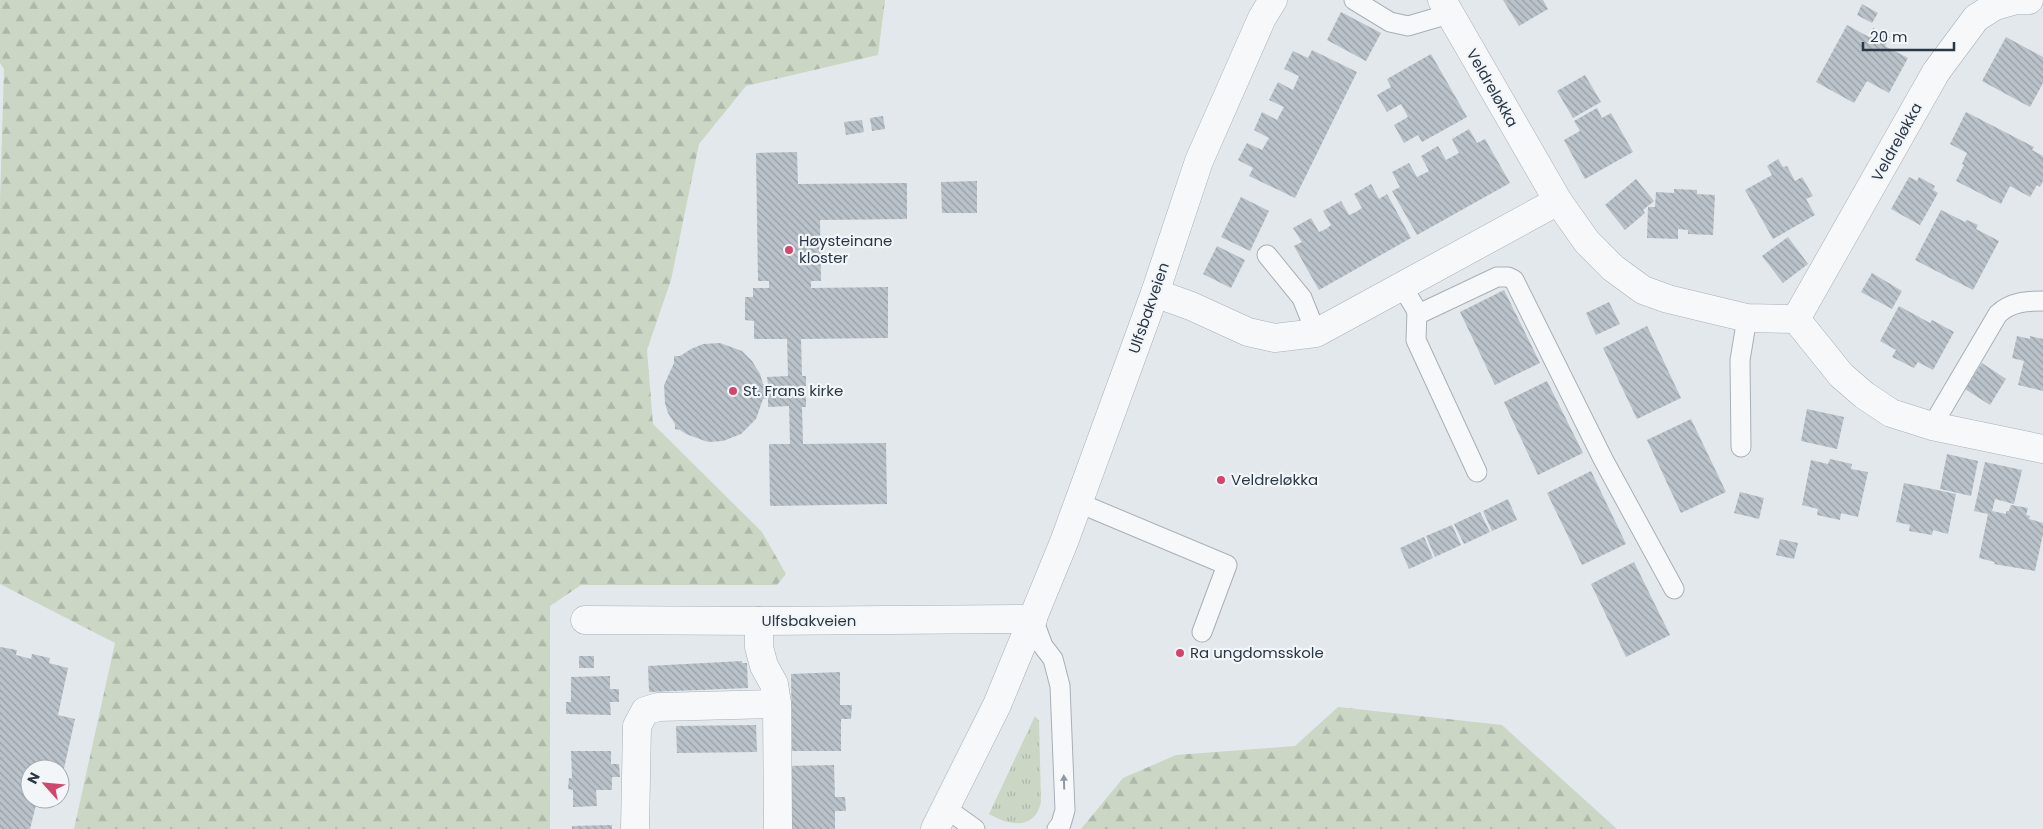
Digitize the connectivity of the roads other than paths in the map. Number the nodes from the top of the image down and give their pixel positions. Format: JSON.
{"nodes":[{"id":1,"x":1273,"y":0,"type":"edge"},
{"id":2,"x":1354,"y":0,"type":"edge"},
{"id":3,"x":2029,"y":0,"type":"edge"},
{"id":4,"x":1446,"y":7,"type":"edge"},
{"id":5,"x":1977,"y":9,"type":"edge"},
{"id":6,"x":1558,"y":201,"type":"junction"},
{"id":7,"x":1267,"y":255,"type":"dead end"},
{"id":8,"x":1402,"y":286,"type":"junction"},
{"id":9,"x":1154,"y":293,"type":"junction"},
{"id":10,"x":2043,"y":302,"type":"edge"},
{"id":11,"x":1417,"y":311,"type":"junction"},
{"id":12,"x":1746,"y":318,"type":"junction"},
{"id":13,"x":1796,"y":319,"type":"junction"},
{"id":14,"x":1316,"y":334,"type":"junction"},
{"id":15,"x":1932,"y":426,"type":"junction"},
{"id":16,"x":1741,"y":447,"type":"dead end"},
{"id":17,"x":2043,"y":450,"type":"edge"},
{"id":18,"x":1477,"y":472,"type":"dead end"},
{"id":19,"x":1078,"y":503,"type":"junction"},
{"id":20,"x":1674,"y":589,"type":"dead end"},
{"id":21,"x":1033,"y":619,"type":"junction"},
{"id":22,"x":585,"y":620,"type":"dead end"},
{"id":23,"x":759,"y":621,"type":"junction"},
{"id":24,"x":1202,"y":632,"type":"dead end"},
{"id":25,"x":777,"y":704,"type":"junction"},
{"id":26,"x":941,"y":819,"type":"edge"},
{"id":27,"x":635,"y":829,"type":"edge"},
{"id":28,"x":778,"y":829,"type":"edge"},
{"id":29,"x":975,"y":829,"type":"edge"},
{"id":30,"x":1057,"y":829,"type":"edge"}],
"edges":[{"from":1,"to":9,"type":"street","name":"Ulfsbakveien"},
{"from":2,"to":4,"type":"lane"},
{"from":3,"to":5,"type":"street","name":"Veldreløkka"},
{"from":4,"to":6,"type":"street","name":"Veldreløkka"},
{"from":5,"to":13,"type":"street","name":"Veldreløkka"},
{"from":6,"to":8,"type":"street"},
{"from":6,"to":12,"type":"street","name":"Veldreløkka"},
{"from":7,"to":14,"type":"lane"},
{"from":8,"to":11,"type":"lane"},
{"from":8,"to":14,"type":"street"},
{"from":9,"to":14,"type":"street"},
{"from":9,"to":19,"type":"street","name":"Ulfsbakveien"},
{"from":10,"to":15,"type":"lane"},
{"from":11,"to":18,"type":"lane"},
{"from":11,"to":20,"type":"lane"},
{"from":12,"to":13,"type":"street","name":"Veldreløkka"},
{"from":12,"to":16,"type":"lane"},
{"from":13,"to":15,"type":"street"},
{"from":15,"to":17,"type":"street"},
{"from":19,"to":21,"type":"street","name":"Ulfsbakveien"},
{"from":19,"to":24,"type":"lane"},
{"from":21,"to":23,"type":"street","name":"Ulfsbakveien"},
{"from":21,"to":26,"type":"street","name":"Ulfsbakveien"},
{"from":30,"to":21,"type":"lane","one_way":true},
{"from":22,"to":23,"type":"street","name":"Ulfsbakveien"},
{"from":23,"to":25,"type":"street"},
{"from":25,"to":27,"type":"street"},
{"from":25,"to":28,"type":"street"},
{"from":26,"to":29,"type":"lane"}]}
